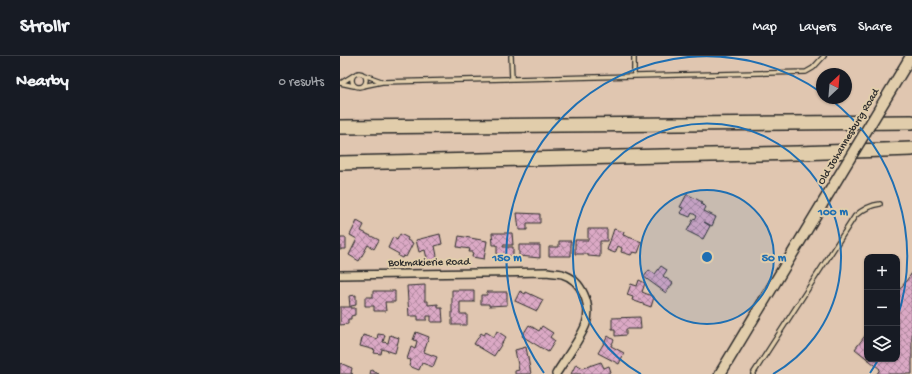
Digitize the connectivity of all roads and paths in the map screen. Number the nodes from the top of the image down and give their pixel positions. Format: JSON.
{"nodes":[{"id":1,"x":511,"y":56,"type":"edge"},
{"id":2,"x":634,"y":56,"type":"edge"},
{"id":3,"x":824,"y":56,"type":"edge"},
{"id":4,"x":911,"y":56,"type":"edge"},
{"id":5,"x":363,"y":74,"type":"junction"},
{"id":6,"x":354,"y":75,"type":"junction"},
{"id":7,"x":634,"y":76,"type":"junction"},
{"id":8,"x":512,"y":79,"type":"junction"},
{"id":9,"x":382,"y":82,"type":"junction"},
{"id":10,"x":341,"y":83,"type":"edge"},
{"id":11,"x":356,"y":86,"type":"junction"},
{"id":12,"x":364,"y":86,"type":"junction"},
{"id":13,"x":912,"y":115,"type":"edge"},
{"id":14,"x":912,"y":122,"type":"edge"},
{"id":15,"x":802,"y":124,"type":"junction"},
{"id":16,"x":340,"y":127,"type":"edge"},
{"id":17,"x":912,"y":149,"type":"edge"},
{"id":18,"x":798,"y":153,"type":"junction"},
{"id":19,"x":912,"y":155,"type":"edge"},
{"id":20,"x":340,"y":162,"type":"edge"},
{"id":21,"x":880,"y":204,"type":"dead end"},
{"id":22,"x":340,"y":275,"type":"edge"},
{"id":23,"x":556,"y":374,"type":"edge"},
{"id":24,"x":720,"y":374,"type":"edge"},
{"id":25,"x":753,"y":374,"type":"edge"}],
"edges":[{"from":1,"to":8,"type":"lane"},
{"from":2,"to":7,"type":"lane"},
{"from":3,"to":7,"type":"lane"},
{"from":4,"to":24,"type":"main road","name":"Old Johannesburg Road","bridge":true},
{"from":5,"to":6,"type":"lane"},
{"from":5,"to":9,"type":"lane"},
{"from":5,"to":12,"type":"lane"},
{"from":6,"to":10,"type":"lane"},
{"from":6,"to":11,"type":"lane"},
{"from":7,"to":8,"type":"lane"},
{"from":8,"to":9,"type":"lane"},
{"from":9,"to":12,"type":"lane"},
{"from":10,"to":11,"type":"lane"},
{"from":11,"to":12,"type":"lane"},
{"from":13,"to":15,"type":"highway"},
{"from":14,"to":15,"type":"highway"},
{"from":15,"to":16,"type":"highway"},
{"from":17,"to":18,"type":"highway"},
{"from":18,"to":19,"type":"highway"},
{"from":18,"to":20,"type":"highway"},
{"from":21,"to":25,"type":"lane"},
{"from":22,"to":23,"type":"street","name":"Bokmakierie Road"}]}
